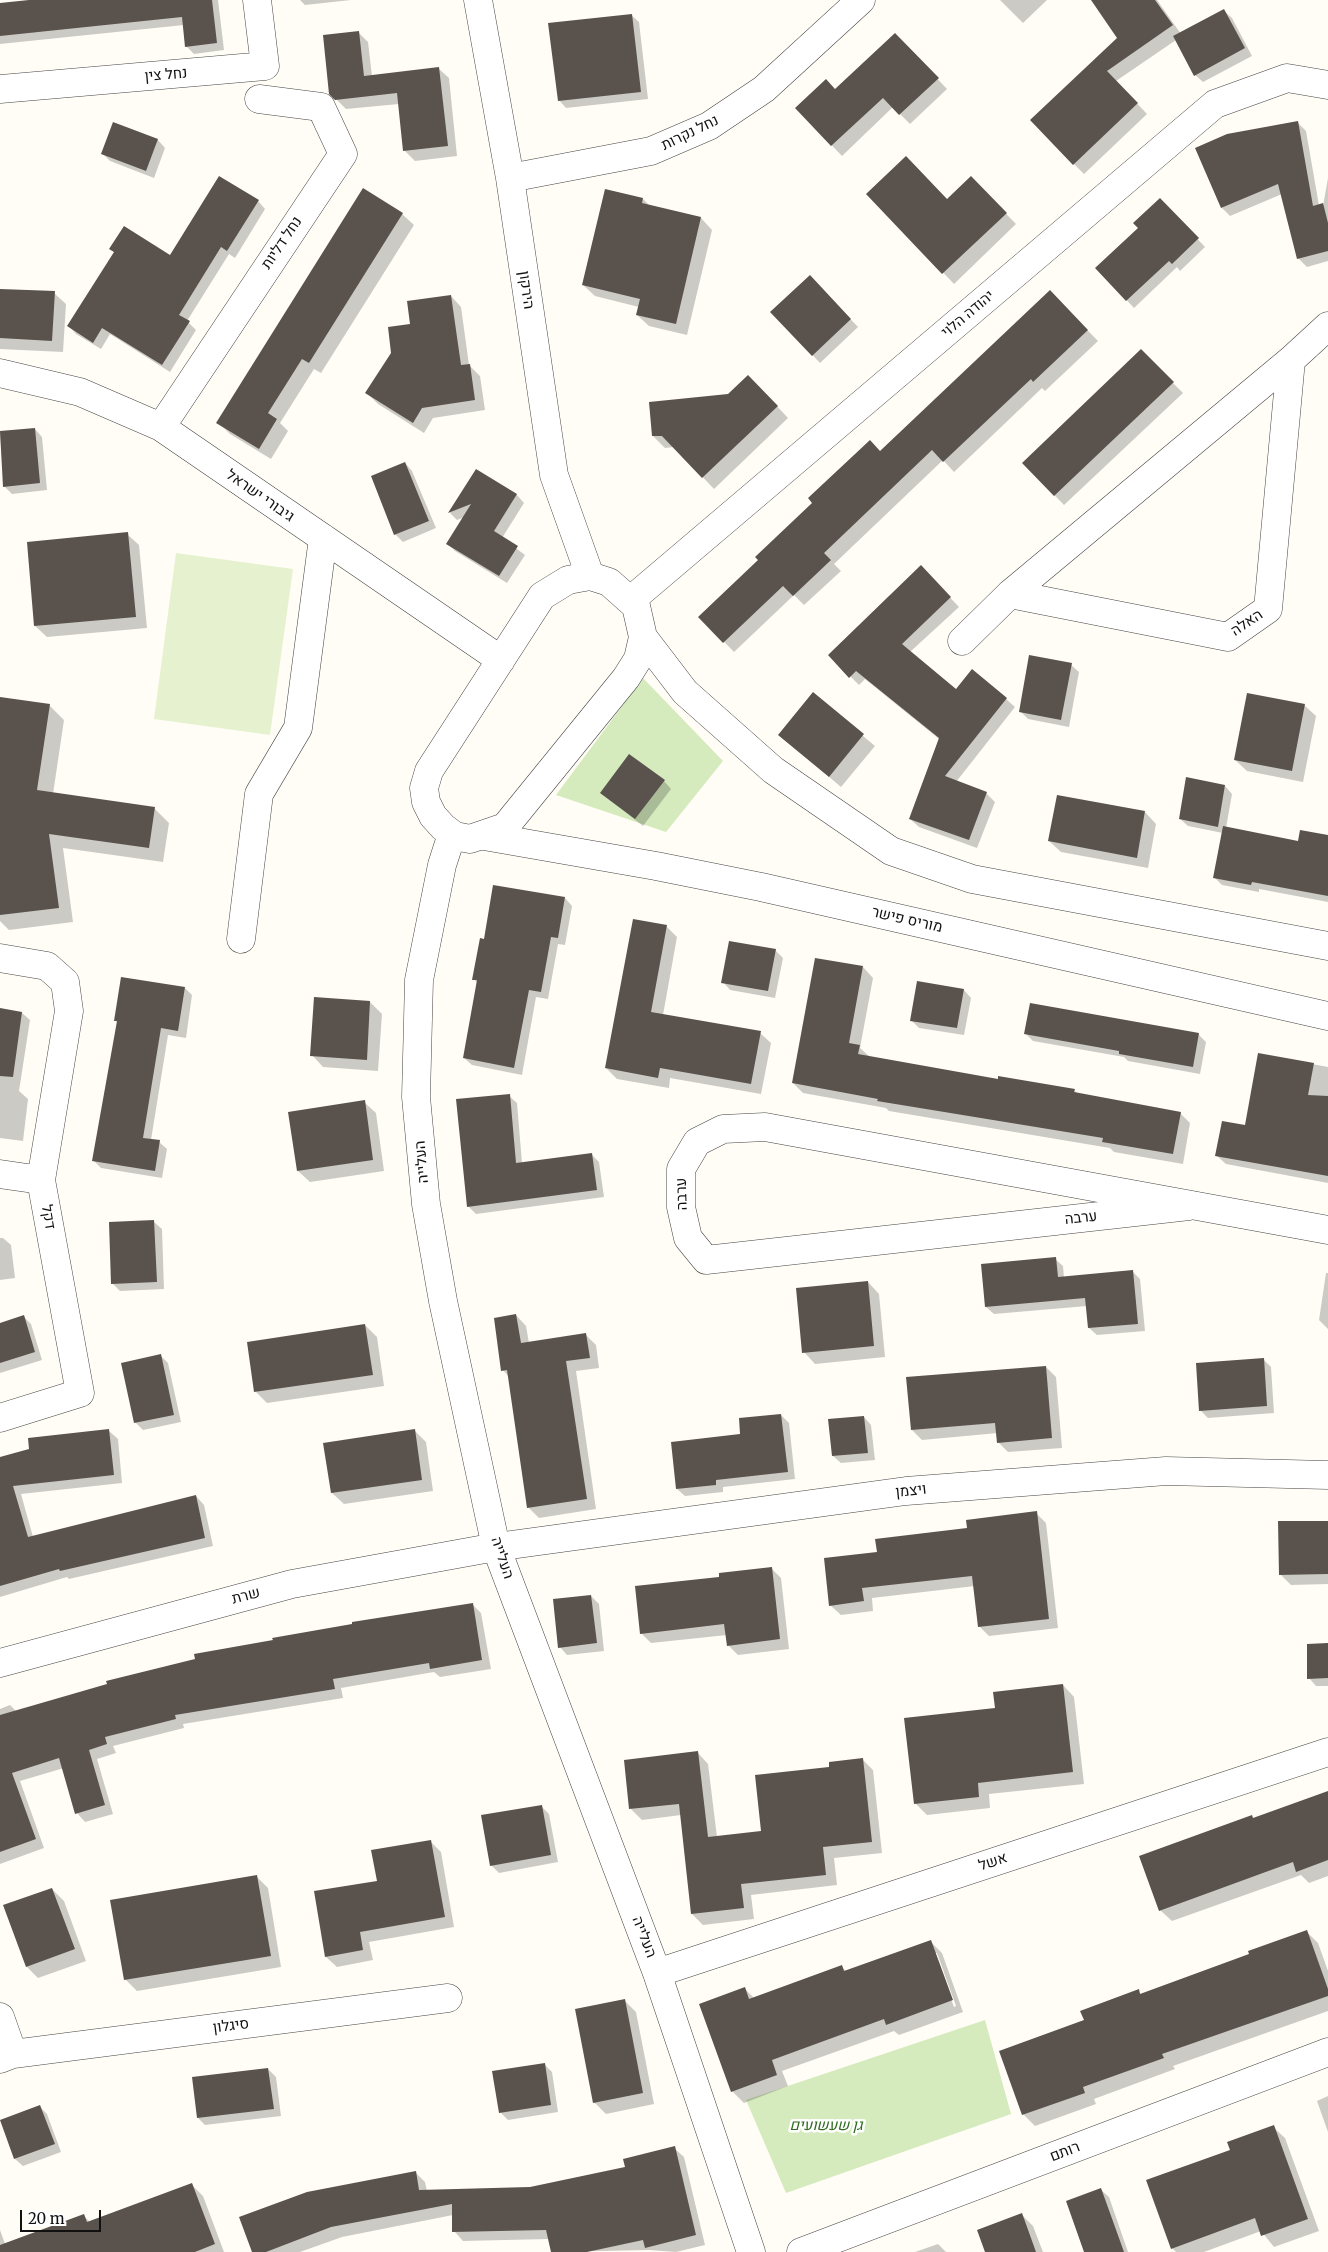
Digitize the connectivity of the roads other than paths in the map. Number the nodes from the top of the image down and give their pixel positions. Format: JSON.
{"nodes":[{"id":1,"x":257,"y":0,"type":"edge"},
{"id":2,"x":478,"y":0,"type":"edge"},
{"id":3,"x":861,"y":0,"type":"edge"},
{"id":4,"x":1328,"y":85,"type":"edge"},
{"id":5,"x":0,"y":89,"type":"edge"},
{"id":6,"x":259,"y":99,"type":"dead end"},
{"id":7,"x":510,"y":178,"type":"junction"},
{"id":8,"x":1328,"y":326,"type":"edge"},
{"id":9,"x":1291,"y":360,"type":"junction"},
{"id":10,"x":0,"y":373,"type":"edge"},
{"id":11,"x":160,"y":427,"type":"junction"},
{"id":12,"x":323,"y":538,"type":"junction"},
{"id":13,"x":590,"y":576,"type":"junction"},
{"id":14,"x":1010,"y":594,"type":"junction"},
{"id":15,"x":631,"y":600,"type":"junction"},
{"id":16,"x":643,"y":636,"type":"junction"},
{"id":17,"x":962,"y":642,"type":"dead end"},
{"id":18,"x":501,"y":660,"type":"junction"},
{"id":19,"x":452,"y":834,"type":"junction"},
{"id":20,"x":484,"y":836,"type":"junction"},
{"id":21,"x":241,"y":939,"type":"dead end"},
{"id":22,"x":1328,"y":946,"type":"edge"},
{"id":23,"x":0,"y":958,"type":"edge"},
{"id":24,"x":1328,"y":1016,"type":"edge"},
{"id":25,"x":0,"y":1174,"type":"edge"},
{"id":26,"x":41,"y":1180,"type":"junction"},
{"id":27,"x":1189,"y":1206,"type":"junction"},
{"id":28,"x":1328,"y":1230,"type":"edge"},
{"id":29,"x":0,"y":1418,"type":"edge"},
{"id":30,"x":1328,"y":1475,"type":"edge"},
{"id":31,"x":496,"y":1547,"type":"junction"},
{"id":32,"x":0,"y":1663,"type":"edge"},
{"id":33,"x":1328,"y":1752,"type":"edge"},
{"id":34,"x":657,"y":1973,"type":"junction"},
{"id":35,"x":448,"y":1998,"type":"dead end"},
{"id":36,"x":0,"y":2017,"type":"edge"},
{"id":37,"x":1328,"y":2052,"type":"edge"},
{"id":38,"x":7,"y":2056,"type":"edge"},
{"id":39,"x":751,"y":2252,"type":"edge"},
{"id":40,"x":801,"y":2252,"type":"edge"}],
"edges":[{"from":1,"to":5,"type":"street","name":"נחל צין"},
{"from":2,"to":7,"type":"street","name":"הירקון"},
{"from":3,"to":7,"type":"street","name":"נחל נקרות"},
{"from":4,"to":15,"type":"street","name":"יהודה הלוי"},
{"from":6,"to":11,"type":"street","name":"נחל דליות"},
{"from":7,"to":13,"type":"street","name":"הירקון"},
{"from":8,"to":9,"type":"street"},
{"from":9,"to":14,"type":"street"},
{"from":9,"to":14,"type":"street","name":"האלה"},
{"from":10,"to":11,"type":"street","name":"גיבורי ישראל"},
{"from":11,"to":12,"type":"street","name":"גיבורי ישראל"},
{"from":12,"to":18,"type":"street","name":"גיבורי ישראל"},
{"from":12,"to":21,"type":"street"},
{"from":13,"to":15,"type":"street"},
{"from":13,"to":18,"type":"street"},
{"from":14,"to":17,"type":"street"},
{"from":15,"to":16,"type":"street"},
{"from":16,"to":20,"type":"street"},
{"from":16,"to":22,"type":"street"},
{"from":18,"to":19,"type":"street"},
{"from":19,"to":20,"type":"street"},
{"from":19,"to":31,"type":"street","name":"העלייה"},
{"from":20,"to":24,"type":"street","name":"מוריס פישר"},
{"from":23,"to":26,"type":"street","name":"דקל"},
{"from":25,"to":26,"type":"street"},
{"from":26,"to":29,"type":"street","name":"דקל"},
{"from":27,"to":27,"type":"street","name":"ערבה"},
{"from":27,"to":28,"type":"street","name":"ערבה"},
{"from":30,"to":31,"type":"street","name":"ויצמן"},
{"from":31,"to":32,"type":"street","name":"שרת"},
{"from":31,"to":34,"type":"street","name":"העלייה"},
{"from":33,"to":34,"type":"street","name":"אשל"},
{"from":34,"to":39,"type":"street","name":"העלייה"},
{"from":35,"to":38,"type":"street","name":"סיגלון"},
{"from":36,"to":38,"type":"street","name":"סיגלון"},
{"from":37,"to":40,"type":"street","name":"רותם"}]}
